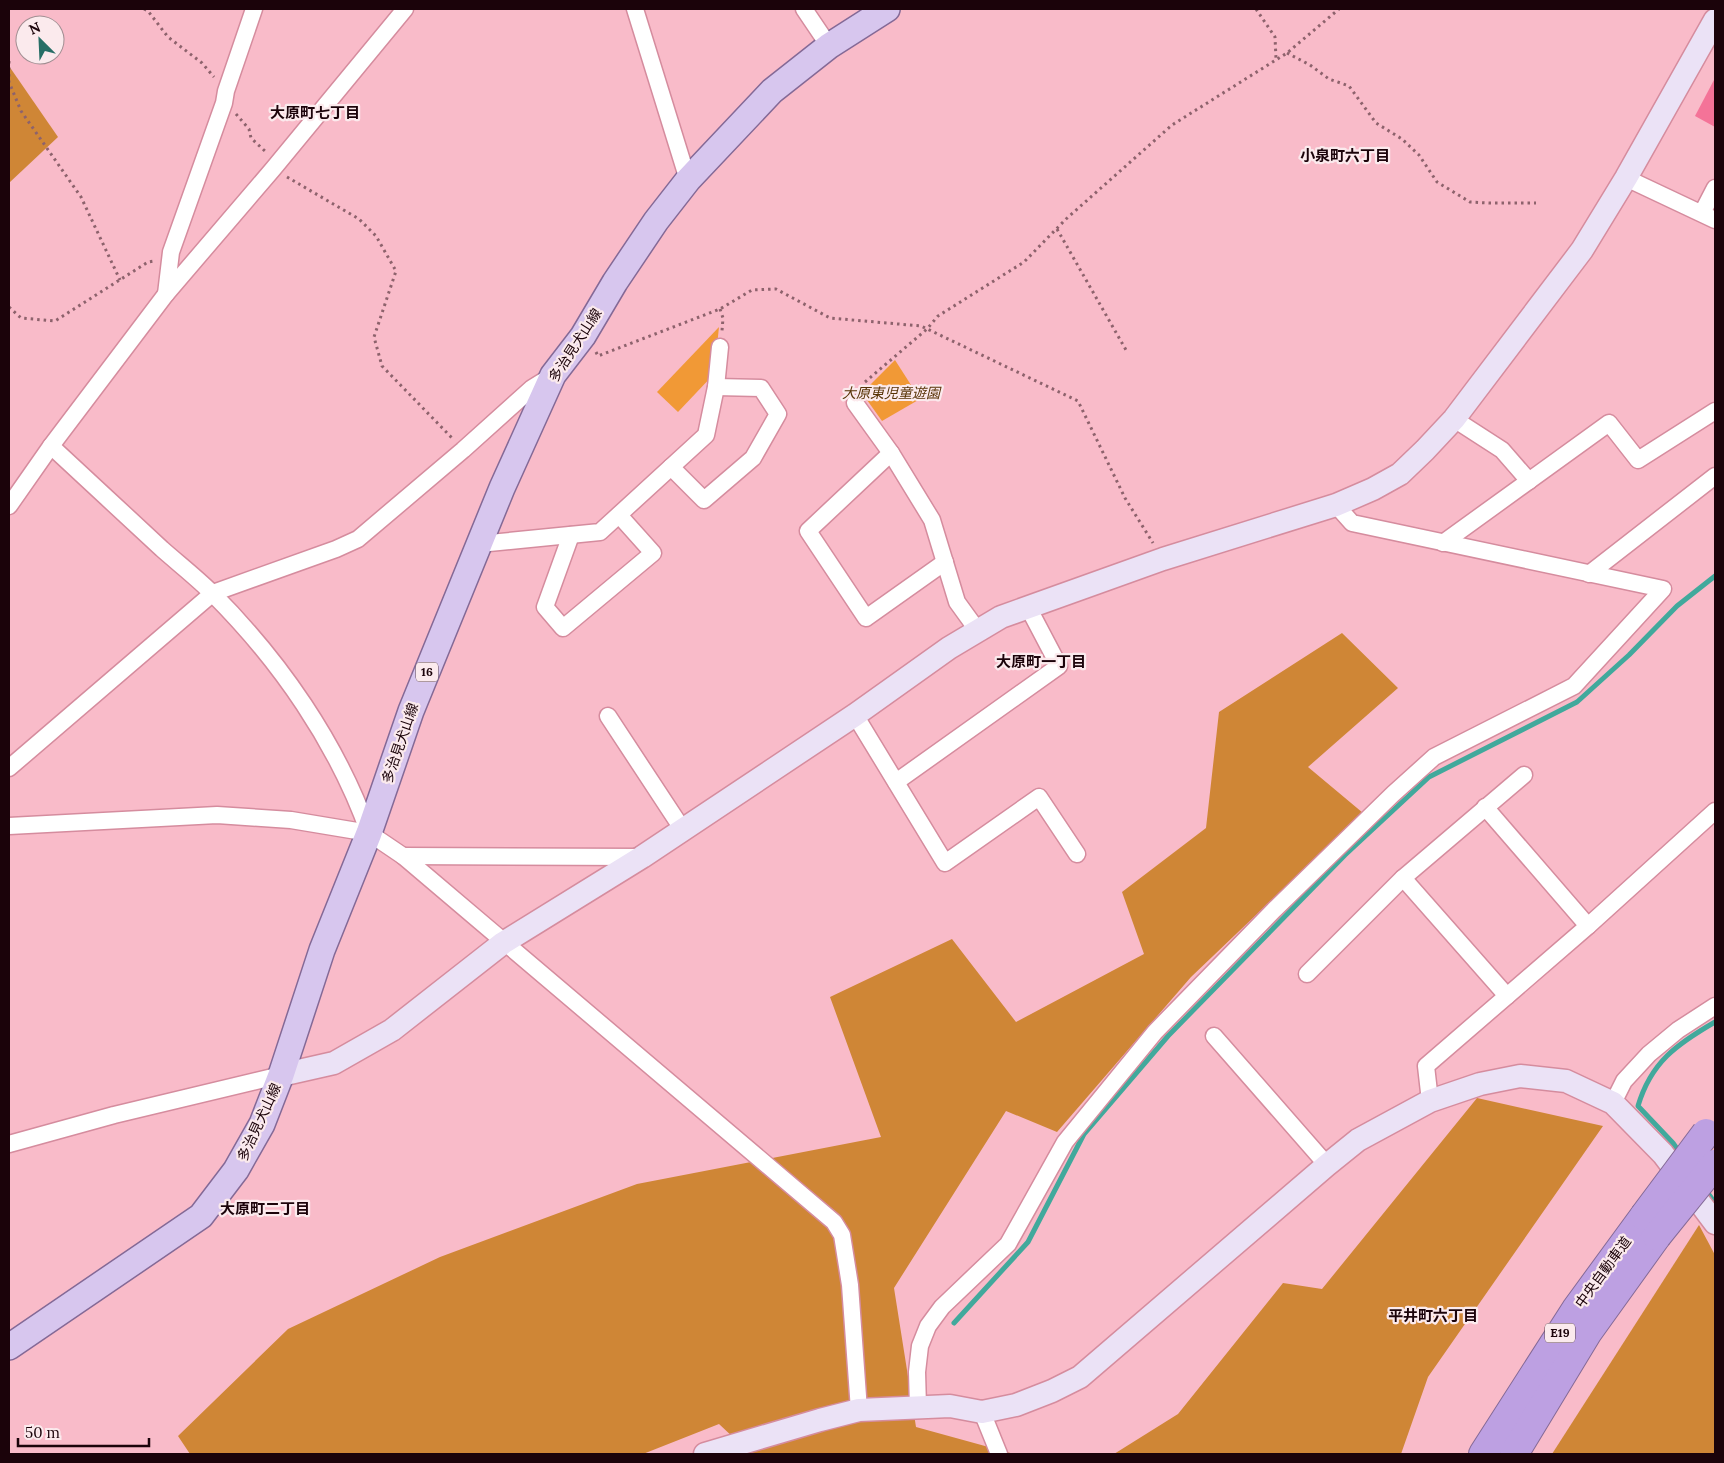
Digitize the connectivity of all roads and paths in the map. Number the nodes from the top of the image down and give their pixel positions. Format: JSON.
{"nodes":[{"id":1,"x":144,"y":9,"type":"edge"},
{"id":2,"x":254,"y":9,"type":"edge"},
{"id":3,"x":405,"y":9,"type":"edge"},
{"id":4,"x":636,"y":9,"type":"edge"},
{"id":5,"x":804,"y":9,"type":"edge"},
{"id":6,"x":887,"y":9,"type":"edge"},
{"id":7,"x":1256,"y":9,"type":"edge"},
{"id":8,"x":1339,"y":9,"type":"edge"},
{"id":9,"x":1715,"y":20,"type":"edge"},
{"id":10,"x":829,"y":46,"type":"junction"},
{"id":11,"x":1287,"y":53,"type":"junction"},
{"id":12,"x":1276,"y":60,"type":"junction"},
{"id":13,"x":10,"y":61,"type":"edge"},
{"id":14,"x":225,"y":97,"type":"junction"},
{"id":15,"x":276,"y":166,"type":"junction"},
{"id":16,"x":1626,"y":178,"type":"junction"},
{"id":17,"x":688,"y":180,"type":"junction"},
{"id":18,"x":1715,"y":188,"type":"edge"},
{"id":19,"x":1536,"y":203,"type":"dead end"},
{"id":20,"x":1708,"y":217,"type":"edge"},
{"id":21,"x":1057,"y":228,"type":"junction"},
{"id":22,"x":169,"y":261,"type":"junction"},
{"id":23,"x":120,"y":280,"type":"junction"},
{"id":24,"x":166,"y":294,"type":"junction"},
{"id":25,"x":9,"y":307,"type":"edge"},
{"id":26,"x":720,"y":309,"type":"junction"},
{"id":27,"x":927,"y":329,"type":"junction"},
{"id":28,"x":583,"y":336,"type":"junction"},
{"id":29,"x":720,"y":347,"type":"joint"},
{"id":30,"x":1126,"y":350,"type":"dead end"},
{"id":31,"x":553,"y":376,"type":"junction"},
{"id":32,"x":865,"y":382,"type":"dead end"},
{"id":33,"x":716,"y":387,"type":"junction"},
{"id":34,"x":856,"y":403,"type":"dead end"},
{"id":35,"x":1715,"y":411,"type":"edge"},
{"id":36,"x":1454,"y":420,"type":"junction"},
{"id":37,"x":51,"y":446,"type":"junction"},
{"id":38,"x":463,"y":450,"type":"junction"},
{"id":39,"x":890,"y":453,"type":"junction"},
{"id":40,"x":671,"y":467,"type":"junction"},
{"id":41,"x":1715,"y":476,"type":"edge"},
{"id":42,"x":1529,"y":481,"type":"junction"},
{"id":43,"x":9,"y":506,"type":"edge"},
{"id":44,"x":1336,"y":506,"type":"junction"},
{"id":45,"x":619,"y":515,"type":"junction"},
{"id":46,"x":571,"y":535,"type":"junction"},
{"id":47,"x":1443,"y":543,"type":"junction"},
{"id":48,"x":479,"y":544,"type":"junction"},
{"id":49,"x":1163,"y":559,"type":"junction"},
{"id":50,"x":945,"y":562,"type":"junction"},
{"id":51,"x":1590,"y":574,"type":"junction"},
{"id":52,"x":213,"y":593,"type":"junction"},
{"id":53,"x":1028,"y":607,"type":"junction"},
{"id":54,"x":978,"y":631,"type":"junction"},
{"id":55,"x":855,"y":714,"type":"junction"},
{"id":56,"x":608,"y":716,"type":"dead end"},
{"id":57,"x":9,"y":768,"type":"edge"},
{"id":58,"x":1524,"y":775,"type":"dead end"},
{"id":59,"x":896,"y":782,"type":"junction"},
{"id":60,"x":1484,"y":807,"type":"junction"},
{"id":61,"x":1715,"y":811,"type":"edge"},
{"id":62,"x":9,"y":826,"type":"edge"},
{"id":63,"x":684,"y":830,"type":"junction"},
{"id":64,"x":369,"y":833,"type":"junction"},
{"id":65,"x":1077,"y":854,"type":"dead end"},
{"id":66,"x":403,"y":856,"type":"junction"},
{"id":67,"x":642,"y":857,"type":"junction"},
{"id":68,"x":1403,"y":878,"type":"junction"},
{"id":69,"x":1588,"y":926,"type":"junction"},
{"id":70,"x":503,"y":943,"type":"junction"},
{"id":71,"x":1307,"y":974,"type":"dead end"},
{"id":72,"x":1507,"y":996,"type":"junction"},
{"id":73,"x":1715,"y":1006,"type":"edge"},
{"id":74,"x":1214,"y":1036,"type":"dead end"},
{"id":75,"x":281,"y":1075,"type":"junction"},
{"id":76,"x":1430,"y":1101,"type":"junction"},
{"id":77,"x":1613,"y":1104,"type":"junction"},
{"id":78,"x":1710,"y":1127,"type":"edge"},
{"id":79,"x":9,"y":1144,"type":"edge"},
{"id":80,"x":1327,"y":1164,"type":"junction"},
{"id":81,"x":1715,"y":1164,"type":"edge"},
{"id":82,"x":1715,"y":1223,"type":"edge"},
{"id":83,"x":1650,"y":1226,"type":"junction"},
{"id":84,"x":9,"y":1347,"type":"edge"},
{"id":85,"x":918,"y":1406,"type":"junction"},
{"id":86,"x":859,"y":1410,"type":"junction"},
{"id":87,"x":982,"y":1412,"type":"junction"},
{"id":88,"x":705,"y":1454,"type":"edge"},
{"id":89,"x":999,"y":1454,"type":"edge"},
{"id":90,"x":1483,"y":1454,"type":"edge"},
{"id":91,"x":1514,"y":1454,"type":"edge"}],
"edges":[{"from":1,"to":14,"type":"path"},
{"from":2,"to":14,"type":"street"},
{"from":3,"to":15,"type":"street"},
{"from":4,"to":17,"type":"street"},
{"from":5,"to":10,"type":"street"},
{"from":6,"to":10,"type":"main road","name":"多治見犬山線","number":"16"},
{"from":7,"to":12,"type":"path"},
{"from":8,"to":11,"type":"path"},
{"from":9,"to":16,"type":"street"},
{"from":10,"to":17,"type":"main road","name":"多治見犬山線","number":"16"},
{"from":11,"to":12,"type":"path"},
{"from":11,"to":19,"type":"path"},
{"from":12,"to":21,"type":"path"},
{"from":13,"to":23,"type":"path"},
{"from":14,"to":15,"type":"path"},
{"from":14,"to":22,"type":"street"},
{"from":15,"to":24,"type":"street"},
{"from":15,"to":38,"type":"path"},
{"from":16,"to":20,"type":"street"},
{"from":16,"to":36,"type":"street"},
{"from":17,"to":28,"type":"main road","name":"多治見犬山線","number":"16"},
{"from":18,"to":20,"type":"street"},
{"from":21,"to":27,"type":"path"},
{"from":21,"to":30,"type":"path"},
{"from":22,"to":23,"type":"path"},
{"from":22,"to":24,"type":"street"},
{"from":23,"to":25,"type":"path"},
{"from":24,"to":37,"type":"street"},
{"from":26,"to":27,"type":"path"},
{"from":26,"to":28,"type":"path"},
{"from":26,"to":29,"type":"path"},
{"from":27,"to":32,"type":"path"},
{"from":27,"to":49,"type":"path"},
{"from":28,"to":31,"type":"main road","name":"多治見犬山線","number":"16"},
{"from":29,"to":33,"type":"street"},
{"from":31,"to":38,"type":"street"},
{"from":31,"to":48,"type":"main road","name":"多治見犬山線","number":"16"},
{"from":33,"to":40,"type":"street"},
{"from":33,"to":40,"type":"street"},
{"from":34,"to":39,"type":"street"},
{"from":35,"to":42,"type":"street"},
{"from":36,"to":42,"type":"street"},
{"from":36,"to":44,"type":"street"},
{"from":37,"to":43,"type":"street"},
{"from":37,"to":52,"type":"street"},
{"from":38,"to":52,"type":"street"},
{"from":39,"to":50,"type":"street"},
{"from":39,"to":50,"type":"street"},
{"from":40,"to":45,"type":"street"},
{"from":41,"to":51,"type":"street"},
{"from":42,"to":47,"type":"street"},
{"from":44,"to":47,"type":"street"},
{"from":44,"to":49,"type":"street"},
{"from":45,"to":46,"type":"street"},
{"from":45,"to":46,"type":"street"},
{"from":46,"to":48,"type":"street"},
{"from":47,"to":51,"type":"street"},
{"from":48,"to":64,"type":"main road","name":"多治見犬山線","number":"16"},
{"from":49,"to":53,"type":"street"},
{"from":50,"to":54,"type":"street"},
{"from":51,"to":85,"type":"street"},
{"from":52,"to":57,"type":"street"},
{"from":52,"to":64,"type":"street"},
{"from":53,"to":54,"type":"street"},
{"from":53,"to":59,"type":"street"},
{"from":54,"to":55,"type":"street"},
{"from":55,"to":59,"type":"street"},
{"from":55,"to":63,"type":"street"},
{"from":56,"to":63,"type":"street"},
{"from":58,"to":60,"type":"street"},
{"from":59,"to":65,"type":"street"},
{"from":60,"to":68,"type":"street"},
{"from":60,"to":69,"type":"street"},
{"from":61,"to":69,"type":"street"},
{"from":62,"to":64,"type":"street"},
{"from":63,"to":67,"type":"street"},
{"from":64,"to":66,"type":"street"},
{"from":64,"to":75,"type":"main road","name":"多治見犬山線","number":"16"},
{"from":66,"to":67,"type":"street"},
{"from":66,"to":70,"type":"street"},
{"from":67,"to":70,"type":"street"},
{"from":68,"to":71,"type":"street"},
{"from":68,"to":72,"type":"street"},
{"from":69,"to":72,"type":"street"},
{"from":70,"to":75,"type":"street"},
{"from":70,"to":86,"type":"street"},
{"from":72,"to":76,"type":"street"},
{"from":73,"to":77,"type":"street"},
{"from":74,"to":80,"type":"street"},
{"from":75,"to":79,"type":"street"},
{"from":75,"to":84,"type":"main road","name":"多治見犬山線","number":"16"},
{"from":76,"to":77,"type":"street"},
{"from":76,"to":80,"type":"street"},
{"from":77,"to":82,"type":"street"},
{"from":78,"to":83,"type":"highway","name":"中央自動車道","number":"E19","bridge":true},
{"from":80,"to":87,"type":"street"},
{"from":81,"to":83,"type":"highway","name":"中央自動車道","number":"E19","bridge":true},
{"from":83,"to":90,"type":"highway","name":"中央自動車道","number":"E19"},
{"from":83,"to":91,"type":"highway","name":"中央自動車道","number":"E19"},
{"from":85,"to":86,"type":"street"},
{"from":85,"to":87,"type":"street"},
{"from":86,"to":88,"type":"street"},
{"from":87,"to":89,"type":"street"}]}
